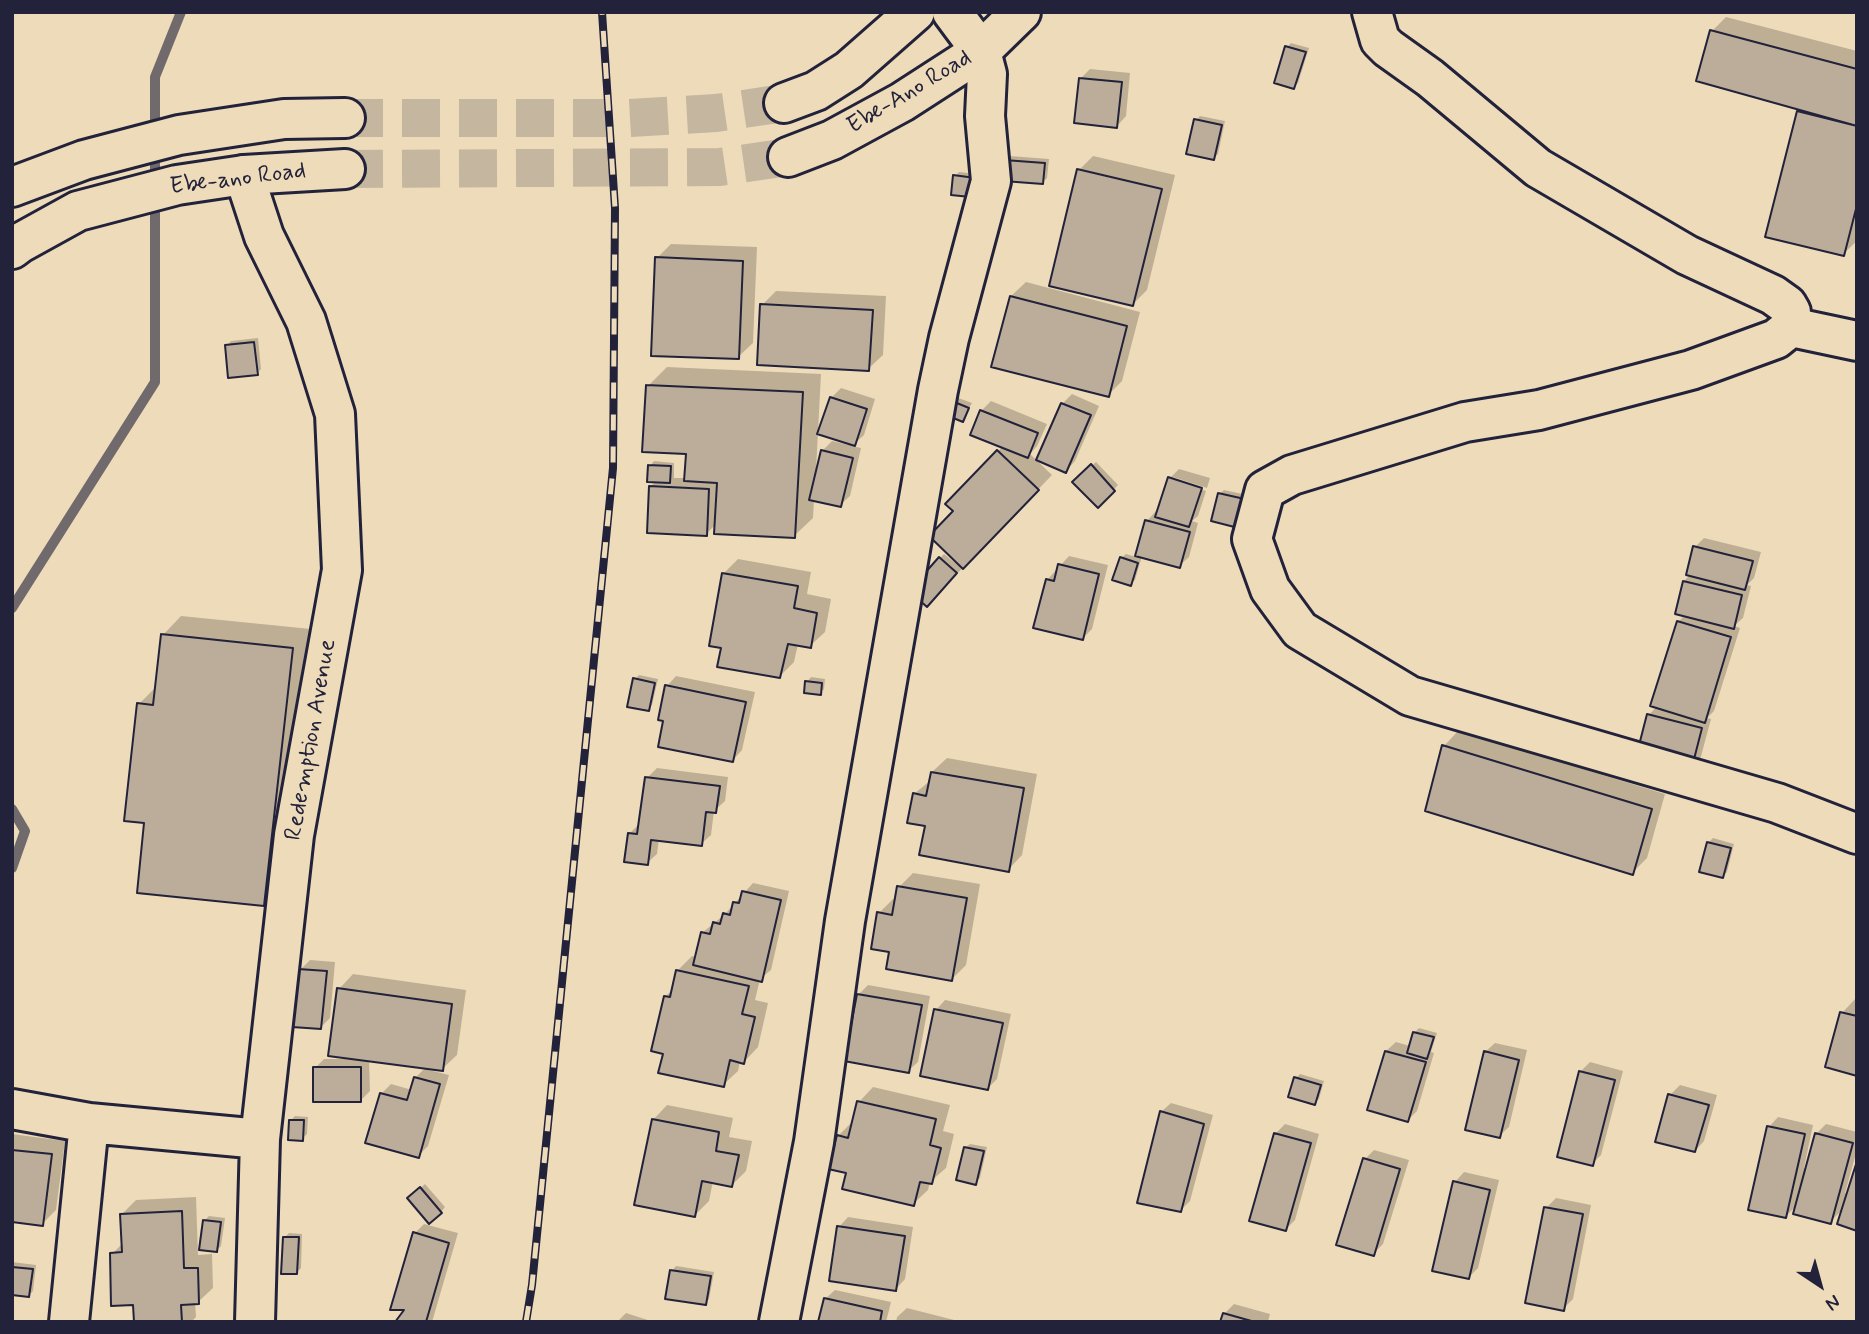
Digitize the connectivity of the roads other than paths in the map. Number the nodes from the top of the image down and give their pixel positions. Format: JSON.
{"nodes":[{"id":1,"x":915,"y":12,"type":"edge"},
{"id":2,"x":952,"y":12,"type":"edge"},
{"id":3,"x":1021,"y":12,"type":"edge"},
{"id":4,"x":1372,"y":12,"type":"edge"},
{"id":5,"x":981,"y":51,"type":"junction"},
{"id":6,"x":784,"y":103,"type":"tunnel mouth"},
{"id":7,"x":345,"y":118,"type":"tunnel mouth"},
{"id":8,"x":788,"y":157,"type":"tunnel mouth"},
{"id":9,"x":345,"y":169,"type":"tunnel mouth"},
{"id":10,"x":244,"y":175,"type":"junction"},
{"id":11,"x":12,"y":187,"type":"edge"},
{"id":12,"x":12,"y":249,"type":"edge"},
{"id":13,"x":1791,"y":327,"type":"junction"},
{"id":14,"x":1857,"y":341,"type":"edge"},
{"id":15,"x":1857,"y":834,"type":"edge"},
{"id":16,"x":12,"y":1109,"type":"edge"},
{"id":17,"x":89,"y":1123,"type":"junction"},
{"id":18,"x":260,"y":1139,"type":"junction"},
{"id":19,"x":69,"y":1322,"type":"edge"},
{"id":20,"x":255,"y":1322,"type":"edge"},
{"id":21,"x":779,"y":1322,"type":"edge"}],
"edges":[{"from":1,"to":6,"type":"street","name":"Ebe-Ano Road"},
{"from":2,"to":5,"type":"street"},
{"from":3,"to":5,"type":"street","name":"Ebe-Ano Road"},
{"from":4,"to":13,"type":"street"},
{"from":5,"to":8,"type":"street","name":"Ebe-Ano Road"},
{"from":5,"to":21,"type":"street"},
{"from":7,"to":11,"type":"street"},
{"from":9,"to":10,"type":"street","name":"Ebe-ano Road"},
{"from":10,"to":12,"type":"street","name":"Ebe-ano Road"},
{"from":10,"to":18,"type":"street","name":"Redemption Avenue"},
{"from":13,"to":14,"type":"street"},
{"from":13,"to":15,"type":"street"},
{"from":16,"to":17,"type":"street"},
{"from":17,"to":18,"type":"street"},
{"from":17,"to":19,"type":"street"},
{"from":18,"to":20,"type":"street","name":"Redemption Avenue"}]}
